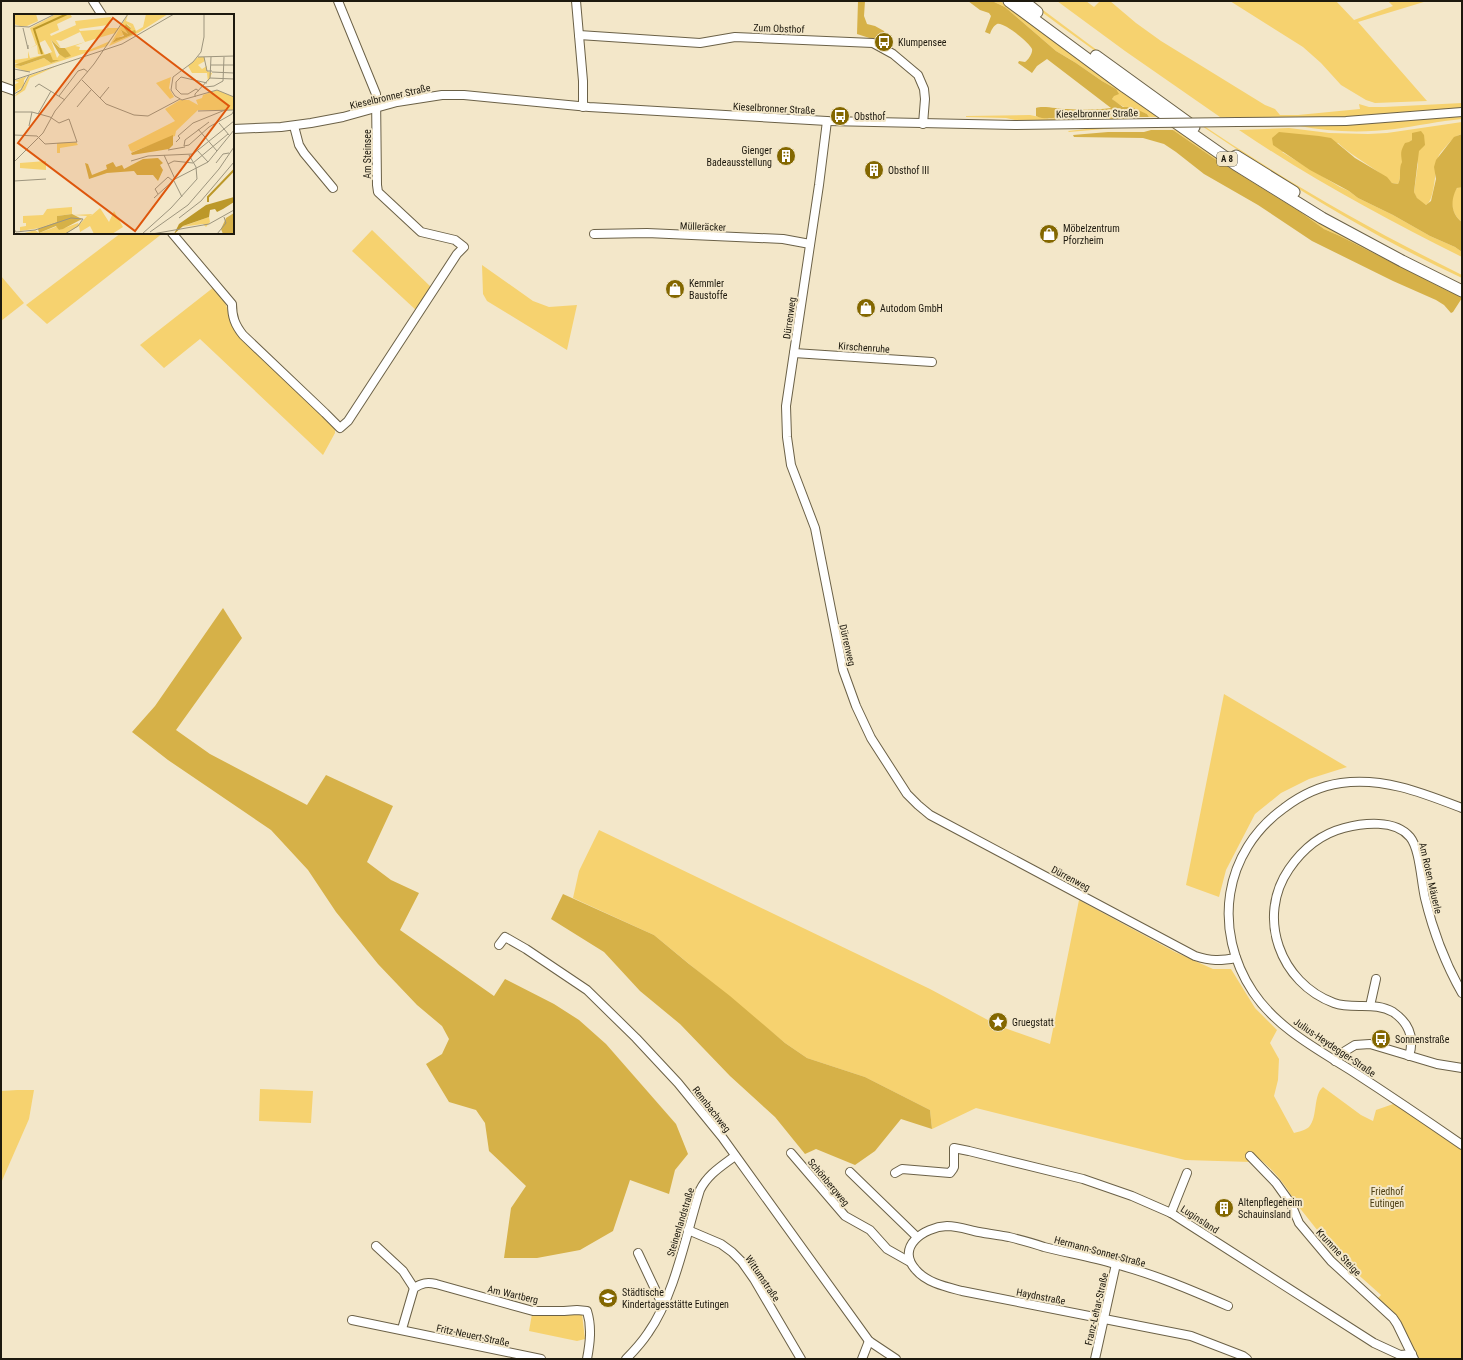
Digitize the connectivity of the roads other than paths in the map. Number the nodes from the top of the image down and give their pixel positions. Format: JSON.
{"nodes":[{"id":1,"x":93,"y":1,"type":"edge"},
{"id":2,"x":338,"y":1,"type":"edge"},
{"id":3,"x":576,"y":1,"type":"edge"},
{"id":4,"x":1009,"y":1,"type":"edge"},
{"id":5,"x":1023,"y":1,"type":"edge"},
{"id":6,"x":101,"y":14,"type":"edge"},
{"id":7,"x":579,"y":36,"type":"junction"},
{"id":8,"x":1,"y":86,"type":"edge"},
{"id":9,"x":14,"y":91,"type":"edge"},
{"id":10,"x":583,"y":107,"type":"junction"},
{"id":11,"x":377,"y":108,"type":"junction"},
{"id":12,"x":1462,"y":112,"type":"edge"},
{"id":13,"x":826,"y":121,"type":"junction"},
{"id":14,"x":923,"y":124,"type":"junction"},
{"id":15,"x":294,"y":126,"type":"junction"},
{"id":16,"x":234,"y":129,"type":"edge"},
{"id":17,"x":333,"y":188,"type":"dead end"},
{"id":18,"x":173,"y":234,"type":"edge"},
{"id":19,"x":594,"y":234,"type":"dead end"},
{"id":20,"x":810,"y":244,"type":"junction"},
{"id":21,"x":1462,"y":282,"type":"edge"},
{"id":22,"x":1462,"y":291,"type":"edge"},
{"id":23,"x":794,"y":353,"type":"junction"},
{"id":24,"x":932,"y":362,"type":"dead end"},
{"id":25,"x":1462,"y":808,"type":"edge"},
{"id":26,"x":499,"y":945,"type":"dead end"},
{"id":27,"x":1236,"y":958,"type":"junction"},
{"id":28,"x":1376,"y":979,"type":"dead end"},
{"id":29,"x":1462,"y":993,"type":"edge"},
{"id":30,"x":1370,"y":1006,"type":"junction"},
{"id":31,"x":1409,"y":1056,"type":"junction"},
{"id":32,"x":1335,"y":1061,"type":"junction"},
{"id":33,"x":1462,"y":1068,"type":"edge"},
{"id":34,"x":1462,"y":1145,"type":"edge"},
{"id":35,"x":791,"y":1153,"type":"dead end"},
{"id":36,"x":735,"y":1156,"type":"junction"},
{"id":37,"x":1250,"y":1156,"type":"dead end"},
{"id":38,"x":850,"y":1172,"type":"dead end"},
{"id":39,"x":895,"y":1173,"type":"dead end"},
{"id":40,"x":1187,"y":1173,"type":"dead end"},
{"id":41,"x":1170,"y":1213,"type":"junction"},
{"id":42,"x":688,"y":1230,"type":"junction"},
{"id":43,"x":917,"y":1236,"type":"junction"},
{"id":44,"x":376,"y":1246,"type":"dead end"},
{"id":45,"x":638,"y":1253,"type":"dead end"},
{"id":46,"x":910,"y":1262,"type":"junction"},
{"id":47,"x":1116,"y":1264,"type":"junction"},
{"id":48,"x":414,"y":1288,"type":"junction"},
{"id":49,"x":663,"y":1306,"type":"junction"},
{"id":50,"x":1228,"y":1306,"type":"dead end"},
{"id":51,"x":1104,"y":1319,"type":"junction"},
{"id":52,"x":352,"y":1320,"type":"dead end"},
{"id":53,"x":402,"y":1330,"type":"junction"},
{"id":54,"x":869,"y":1341,"type":"junction"},
{"id":55,"x":1413,"y":1356,"type":"edge"},
{"id":56,"x":541,"y":1359,"type":"edge"},
{"id":57,"x":587,"y":1359,"type":"edge"},
{"id":58,"x":626,"y":1359,"type":"edge"},
{"id":59,"x":802,"y":1359,"type":"edge"},
{"id":60,"x":862,"y":1359,"type":"edge"},
{"id":61,"x":896,"y":1359,"type":"edge"},
{"id":62,"x":1094,"y":1359,"type":"edge"},
{"id":63,"x":1247,"y":1359,"type":"edge"}],
"edges":[{"from":1,"to":6,"type":"street"},
{"from":2,"to":11,"type":"street","name":"Am Steinsee"},
{"from":3,"to":7,"type":"street"},
{"from":4,"to":22,"type":"highway","number":"A 8"},
{"from":5,"to":21,"type":"highway","number":"A 8"},
{"from":7,"to":10,"type":"street"},
{"from":7,"to":14,"type":"street","name":"Zum Obsthof"},
{"from":8,"to":9,"type":"street"},
{"from":10,"to":11,"type":"street","name":"Kieselbronner Straße"},
{"from":10,"to":13,"type":"street","name":"Kieselbronner Straße"},
{"from":11,"to":15,"type":"street","name":"Kieselbronner Straße"},
{"from":11,"to":18,"type":"street","name":"Am Steinsee"},
{"from":12,"to":14,"type":"street","name":"Kieselbronner Straße","bridge":true},
{"from":13,"to":14,"type":"street","name":"Kieselbronner Straße"},
{"from":13,"to":20,"type":"street","name":"Dürrenweg"},
{"from":15,"to":16,"type":"street","name":"Kieselbronner Straße"},
{"from":15,"to":17,"type":"street"},
{"from":19,"to":20,"type":"street","name":"Mülleräcker"},
{"from":20,"to":23,"type":"street","name":"Dürrenweg"},
{"from":23,"to":24,"type":"street","name":"Kirschenruhe"},
{"from":23,"to":27,"type":"street","name":"Dürrenweg"},
{"from":25,"to":27,"type":"street","name":"Julius-Heydegger-Straße"},
{"from":26,"to":36,"type":"street","name":"Rennbachweg"},
{"from":27,"to":32,"type":"street","name":"Julius-Heydegger-Straße"},
{"from":28,"to":30,"type":"street"},
{"from":29,"to":30,"type":"street","name":"Am Roten Mäuerle"},
{"from":30,"to":31,"type":"street","name":"Am Roten Mäuerle"},
{"from":31,"to":32,"type":"street"},
{"from":31,"to":33,"type":"street"},
{"from":32,"to":34,"type":"street","name":"Julius-Heydegger-Straße"},
{"from":35,"to":46,"type":"street","name":"Schönbergweg"},
{"from":36,"to":42,"type":"street","name":"Steinenlandstraße"},
{"from":36,"to":54,"type":"street","name":"Rennbachweg"},
{"from":37,"to":55,"type":"street","name":"Krumme Steige"},
{"from":38,"to":43,"type":"street"},
{"from":39,"to":41,"type":"street","name":"Luginsland"},
{"from":40,"to":41,"type":"street"},
{"from":41,"to":55,"type":"street","name":"Luginsland"},
{"from":42,"to":49,"type":"street","name":"Steinenlandstraße"},
{"from":42,"to":59,"type":"street","name":"Wittumstraße"},
{"from":43,"to":46,"type":"street"},
{"from":43,"to":47,"type":"street","name":"Hermann-Sonnet-Straße"},
{"from":44,"to":48,"type":"street"},
{"from":45,"to":49,"type":"street"},
{"from":46,"to":51,"type":"street","name":"Haydnstraße"},
{"from":47,"to":50,"type":"street","name":"Hermann-Sonnet-Straße"},
{"from":47,"to":51,"type":"street","name":"Franz-Lehar-Straße"},
{"from":48,"to":53,"type":"street"},
{"from":48,"to":57,"type":"street","name":"Am Wartberg"},
{"from":49,"to":58,"type":"street","name":"Steinenlandstraße"},
{"from":51,"to":62,"type":"street","name":"Franz-Lehar-Straße"},
{"from":51,"to":63,"type":"street","name":"Haydnstraße"},
{"from":52,"to":53,"type":"street","name":"Fritz-Neuert-Straße"},
{"from":53,"to":56,"type":"street","name":"Fritz-Neuert-Straße"},
{"from":54,"to":60,"type":"street"},
{"from":54,"to":61,"type":"street"}]}
